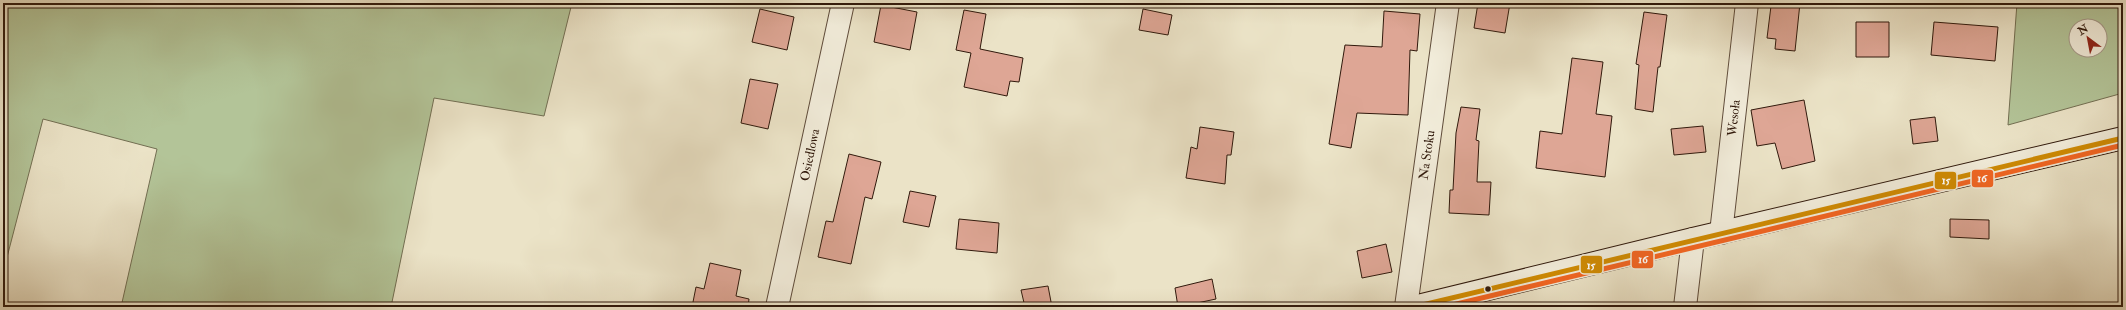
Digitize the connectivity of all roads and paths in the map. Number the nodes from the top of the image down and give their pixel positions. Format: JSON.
{"nodes":[{"id":1,"x":843,"y":3,"type":"edge"},
{"id":2,"x":1448,"y":3,"type":"edge"},
{"id":3,"x":1746,"y":3,"type":"edge"},
{"id":4,"x":2123,"y":138,"type":"edge"},
{"id":5,"x":1721,"y":233,"type":"junction"},
{"id":6,"x":1693,"y":239,"type":"junction"},
{"id":7,"x":777,"y":307,"type":"edge"},
{"id":8,"x":1406,"y":307,"type":"edge"},
{"id":9,"x":1414,"y":307,"type":"edge"},
{"id":10,"x":1685,"y":307,"type":"edge"}],
"edges":[{"from":1,"to":7,"type":"street","name":"Osiedlowa"},
{"from":2,"to":8,"type":"street","name":"Na Stoku"},
{"from":3,"to":5,"type":"street","name":"Wesoła"},
{"from":4,"to":5,"type":"street"},
{"from":5,"to":6,"type":"street"},
{"from":6,"to":9,"type":"street"},
{"from":6,"to":10,"type":"street"}]}
